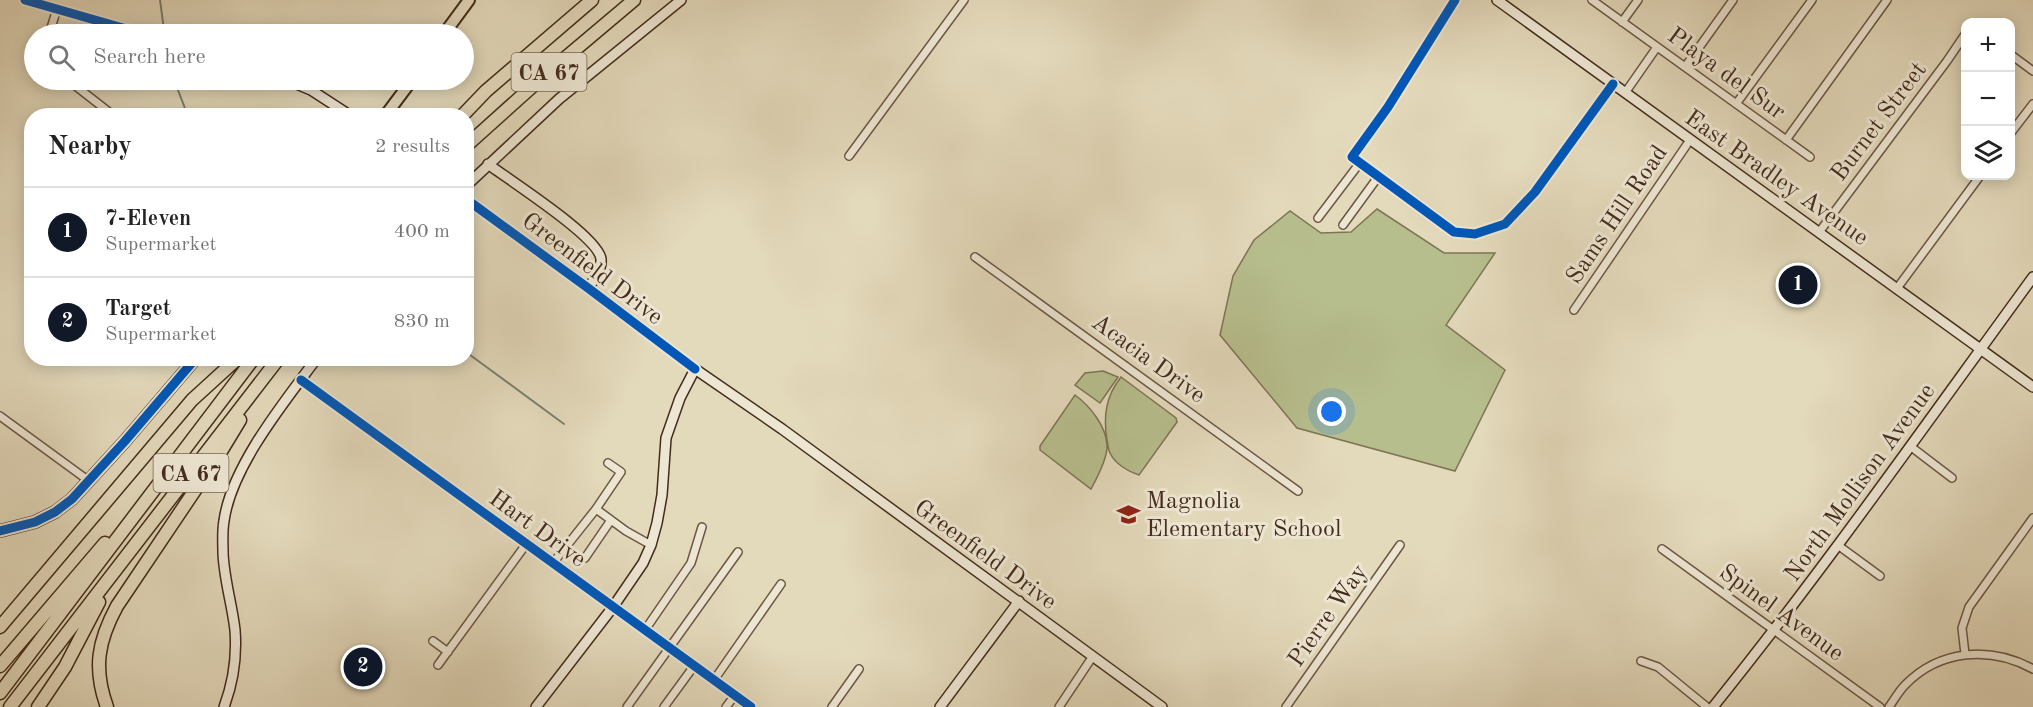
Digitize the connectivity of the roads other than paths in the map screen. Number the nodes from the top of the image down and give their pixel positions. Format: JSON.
{"nodes":[{"id":1,"x":26,"y":0,"type":"edge"},
{"id":2,"x":469,"y":0,"type":"edge"},
{"id":3,"x":592,"y":0,"type":"edge"},
{"id":4,"x":634,"y":0,"type":"edge"},
{"id":5,"x":681,"y":0,"type":"edge"},
{"id":6,"x":964,"y":0,"type":"edge"},
{"id":7,"x":1455,"y":0,"type":"edge"},
{"id":8,"x":1497,"y":0,"type":"edge"},
{"id":9,"x":1592,"y":0,"type":"edge"},
{"id":10,"x":1638,"y":0,"type":"edge"},
{"id":11,"x":1733,"y":0,"type":"edge"},
{"id":12,"x":1812,"y":0,"type":"edge"},
{"id":13,"x":1887,"y":0,"type":"edge"},
{"id":14,"x":57,"y":9,"type":"junction"},
{"id":15,"x":1622,"y":22,"type":"junction"},
{"id":16,"x":52,"y":24,"type":"edge"},
{"id":17,"x":109,"y":24,"type":"edge"},
{"id":18,"x":451,"y":24,"type":"edge"},
{"id":19,"x":1961,"y":39,"type":"edge"},
{"id":20,"x":1657,"y":47,"type":"junction"},
{"id":21,"x":2015,"y":57,"type":"edge"},
{"id":22,"x":1685,"y":67,"type":"junction"},
{"id":23,"x":2033,"y":70,"type":"edge"},
{"id":24,"x":1613,"y":84,"type":"junction"},
{"id":25,"x":81,"y":90,"type":"edge"},
{"id":26,"x":308,"y":90,"type":"edge"},
{"id":27,"x":404,"y":90,"type":"edge"},
{"id":28,"x":1625,"y":93,"type":"junction"},
{"id":29,"x":1736,"y":104,"type":"junction"},
{"id":30,"x":2033,"y":104,"type":"edge"},
{"id":31,"x":104,"y":108,"type":"edge"},
{"id":32,"x":339,"y":108,"type":"edge"},
{"id":33,"x":391,"y":108,"type":"edge"},
{"id":34,"x":470,"y":108,"type":"edge"},
{"id":35,"x":2015,"y":127,"type":"edge"},
{"id":36,"x":474,"y":139,"type":"edge"},
{"id":37,"x":1690,"y":140,"type":"junction"},
{"id":38,"x":1786,"y":140,"type":"junction"},
{"id":39,"x":849,"y":156,"type":"dead end"},
{"id":40,"x":1810,"y":157,"type":"dead end"},
{"id":41,"x":488,"y":164,"type":"junction"},
{"id":42,"x":1359,"y":164,"type":"junction"},
{"id":43,"x":1378,"y":177,"type":"junction"},
{"id":44,"x":474,"y":178,"type":"edge"},
{"id":45,"x":1977,"y":180,"type":"edge"},
{"id":46,"x":474,"y":205,"type":"edge"},
{"id":47,"x":1318,"y":219,"type":"dead end"},
{"id":48,"x":1343,"y":225,"type":"dead end"},
{"id":49,"x":1820,"y":231,"type":"junction"},
{"id":50,"x":975,"y":257,"type":"dead end"},
{"id":51,"x":2033,"y":277,"type":"edge"},
{"id":52,"x":1898,"y":287,"type":"junction"},
{"id":53,"x":588,"y":288,"type":"junction"},
{"id":54,"x":1574,"y":310,"type":"dead end"},
{"id":55,"x":1980,"y":349,"type":"junction"},
{"id":56,"x":189,"y":366,"type":"edge"},
{"id":57,"x":229,"y":366,"type":"edge"},
{"id":58,"x":248,"y":366,"type":"edge"},
{"id":59,"x":272,"y":366,"type":"edge"},
{"id":60,"x":311,"y":366,"type":"edge"},
{"id":61,"x":270,"y":369,"type":"junction"},
{"id":62,"x":695,"y":369,"type":"junction"},
{"id":63,"x":301,"y":380,"type":"junction"},
{"id":64,"x":2033,"y":387,"type":"edge"},
{"id":65,"x":0,"y":416,"type":"edge"},
{"id":66,"x":191,"y":442,"type":"junction"},
{"id":67,"x":1910,"y":446,"type":"junction"},
{"id":68,"x":608,"y":462,"type":"dead end"},
{"id":69,"x":1952,"y":478,"type":"dead end"},
{"id":70,"x":88,"y":481,"type":"junction"},
{"id":71,"x":1298,"y":491,"type":"dead end"},
{"id":72,"x":596,"y":509,"type":"junction"},
{"id":73,"x":2033,"y":518,"type":"edge"},
{"id":74,"x":611,"y":520,"type":"junction"},
{"id":75,"x":702,"y":526,"type":"dead end"},
{"id":76,"x":0,"y":531,"type":"edge"},
{"id":77,"x":527,"y":543,"type":"junction"},
{"id":78,"x":651,"y":545,"type":"junction"},
{"id":79,"x":1400,"y":545,"type":"dead end"},
{"id":80,"x":1839,"y":546,"type":"junction"},
{"id":81,"x":1662,"y":549,"type":"dead end"},
{"id":82,"x":738,"y":552,"type":"dead end"},
{"id":83,"x":585,"y":558,"type":"dead end"},
{"id":84,"x":553,"y":563,"type":"junction"},
{"id":85,"x":1880,"y":576,"type":"dead end"},
{"id":86,"x":112,"y":577,"type":"junction"},
{"id":87,"x":782,"y":584,"type":"dead end"},
{"id":88,"x":1019,"y":601,"type":"junction"},
{"id":89,"x":613,"y":607,"type":"junction"},
{"id":90,"x":0,"y":627,"type":"edge"},
{"id":91,"x":645,"y":630,"type":"junction"},
{"id":92,"x":1774,"y":631,"type":"junction"},
{"id":93,"x":433,"y":641,"type":"dead end"},
{"id":94,"x":670,"y":648,"type":"junction"},
{"id":95,"x":448,"y":652,"type":"junction"},
{"id":96,"x":1965,"y":654,"type":"junction"},
{"id":97,"x":1093,"y":656,"type":"junction"},
{"id":98,"x":1641,"y":661,"type":"dead end"},
{"id":99,"x":438,"y":664,"type":"dead end"},
{"id":100,"x":0,"y":666,"type":"edge"},
{"id":101,"x":694,"y":666,"type":"junction"},
{"id":102,"x":859,"y":669,"type":"dead end"},
{"id":103,"x":2033,"y":669,"type":"edge"},
{"id":104,"x":714,"y":680,"type":"junction"},
{"id":105,"x":0,"y":693,"type":"edge"},
{"id":106,"x":735,"y":695,"type":"junction"},
{"id":107,"x":537,"y":706,"type":"edge"},
{"id":108,"x":10,"y":707,"type":"edge"},
{"id":109,"x":38,"y":707,"type":"edge"},
{"id":110,"x":107,"y":707,"type":"edge"},
{"id":111,"x":224,"y":707,"type":"edge"},
{"id":112,"x":627,"y":707,"type":"edge"},
{"id":113,"x":664,"y":707,"type":"edge"},
{"id":114,"x":726,"y":707,"type":"edge"},
{"id":115,"x":751,"y":707,"type":"edge"},
{"id":116,"x":832,"y":707,"type":"edge"},
{"id":117,"x":940,"y":707,"type":"edge"},
{"id":118,"x":1059,"y":707,"type":"edge"},
{"id":119,"x":1162,"y":707,"type":"edge"},
{"id":120,"x":1286,"y":707,"type":"edge"},
{"id":121,"x":1707,"y":707,"type":"edge"},
{"id":122,"x":1713,"y":707,"type":"edge"},
{"id":123,"x":1880,"y":707,"type":"edge"},
{"id":124,"x":1889,"y":707,"type":"edge"}],
"edges":[{"from":1,"to":14,"type":"main road"},
{"from":2,"to":18,"type":"main road"},
{"from":3,"to":34,"type":"highway","number":"CA 67"},
{"from":4,"to":36,"type":"highway","number":"CA 67"},
{"from":5,"to":41,"type":"main road"},
{"from":6,"to":39,"type":"street"},
{"from":7,"to":42,"type":"street"},
{"from":8,"to":24,"type":"main road","name":"East Bradley Avenue"},
{"from":9,"to":15,"type":"street","name":"Playa del Sur"},
{"from":10,"to":15,"type":"street"},
{"from":11,"to":22,"type":"street"},
{"from":12,"to":29,"type":"street"},
{"from":13,"to":38,"type":"street"},
{"from":14,"to":16,"type":"street"},
{"from":14,"to":17,"type":"main road"},
{"from":15,"to":20,"type":"street","name":"Playa del Sur"},
{"from":19,"to":49,"type":"street","name":"Burnet Street"},
{"from":20,"to":22,"type":"street","name":"Playa del Sur"},
{"from":20,"to":28,"type":"street"},
{"from":21,"to":23,"type":"street"},
{"from":22,"to":29,"type":"street","name":"Playa del Sur"},
{"from":24,"to":28,"type":"main road","name":"East Bradley Avenue"},
{"from":24,"to":43,"type":"street"},
{"from":25,"to":31,"type":"street"},
{"from":26,"to":32,"type":"main road"},
{"from":27,"to":33,"type":"main road"},
{"from":28,"to":37,"type":"main road","name":"East Bradley Avenue"},
{"from":29,"to":38,"type":"street","name":"Playa del Sur"},
{"from":30,"to":35,"type":"street"},
{"from":37,"to":49,"type":"main road","name":"East Bradley Avenue"},
{"from":37,"to":54,"type":"street","name":"Sams Hill Road"},
{"from":38,"to":40,"type":"street","name":"Playa del Sur"},
{"from":41,"to":44,"type":"main road"},
{"from":41,"to":53,"type":"main road"},
{"from":42,"to":43,"type":"street"},
{"from":42,"to":47,"type":"street"},
{"from":43,"to":48,"type":"street"},
{"from":45,"to":52,"type":"street"},
{"from":46,"to":53,"type":"main road","name":"Greenfield Drive"},
{"from":49,"to":52,"type":"main road","name":"East Bradley Avenue"},
{"from":50,"to":71,"type":"street","name":"Acacia Drive"},
{"from":51,"to":55,"type":"main road","name":"North Mollison Avenue"},
{"from":52,"to":55,"type":"main road","name":"East Bradley Avenue"},
{"from":53,"to":62,"type":"main road","name":"Greenfield Drive"},
{"from":55,"to":64,"type":"main road","name":"East Bradley Avenue"},
{"from":55,"to":67,"type":"main road","name":"North Mollison Avenue"},
{"from":56,"to":70,"type":"main road"},
{"from":57,"to":90,"type":"highway"},
{"from":58,"to":66,"type":"highway","number":"CA 67"},
{"from":59,"to":61,"type":"highway","number":"CA 67"},
{"from":60,"to":63,"type":"main road"},
{"from":61,"to":86,"type":"highway","number":"CA 67"},
{"from":61,"to":110,"type":"highway"},
{"from":62,"to":78,"type":"main road"},
{"from":62,"to":88,"type":"main road","name":"Greenfield Drive"},
{"from":63,"to":77,"type":"main road","name":"Hart Drive"},
{"from":63,"to":111,"type":"main road"},
{"from":65,"to":70,"type":"street"},
{"from":66,"to":100,"type":"highway"},
{"from":66,"to":105,"type":"highway"},
{"from":67,"to":69,"type":"street"},
{"from":67,"to":80,"type":"main road","name":"North Mollison Avenue"},
{"from":68,"to":72,"type":"street"},
{"from":70,"to":76,"type":"main road"},
{"from":72,"to":74,"type":"street"},
{"from":72,"to":84,"type":"street"},
{"from":73,"to":96,"type":"street"},
{"from":74,"to":78,"type":"street"},
{"from":74,"to":83,"type":"street"},
{"from":75,"to":91,"type":"street"},
{"from":77,"to":84,"type":"main road","name":"Hart Drive"},
{"from":77,"to":95,"type":"street"},
{"from":78,"to":89,"type":"main road"},
{"from":79,"to":120,"type":"street","name":"Pierre Way"},
{"from":80,"to":85,"type":"street"},
{"from":80,"to":92,"type":"main road","name":"North Mollison Avenue"},
{"from":81,"to":92,"type":"street","name":"Spinel Avenue"},
{"from":82,"to":94,"type":"street"},
{"from":84,"to":89,"type":"main road","name":"Hart Drive"},
{"from":86,"to":108,"type":"highway"},
{"from":86,"to":109,"type":"highway"},
{"from":87,"to":104,"type":"street"},
{"from":88,"to":97,"type":"main road","name":"Greenfield Drive"},
{"from":88,"to":117,"type":"main road"},
{"from":89,"to":91,"type":"main road","name":"Hart Drive"},
{"from":89,"to":107,"type":"main road"},
{"from":91,"to":94,"type":"main road","name":"Hart Drive"},
{"from":92,"to":122,"type":"main road","name":"North Mollison Avenue"},
{"from":92,"to":123,"type":"street","name":"Spinel Avenue"},
{"from":93,"to":95,"type":"street"},
{"from":94,"to":101,"type":"main road","name":"Hart Drive"},
{"from":94,"to":112,"type":"street"},
{"from":95,"to":99,"type":"street"},
{"from":96,"to":103,"type":"street"},
{"from":96,"to":124,"type":"street"},
{"from":97,"to":118,"type":"street"},
{"from":97,"to":119,"type":"main road","name":"Greenfield Drive"},
{"from":98,"to":121,"type":"street"},
{"from":101,"to":104,"type":"main road","name":"Hart Drive"},
{"from":101,"to":113,"type":"street"},
{"from":102,"to":116,"type":"street"},
{"from":104,"to":106,"type":"main road","name":"Hart Drive"},
{"from":106,"to":114,"type":"street"},
{"from":106,"to":115,"type":"main road","name":"Hart Drive"}]}
